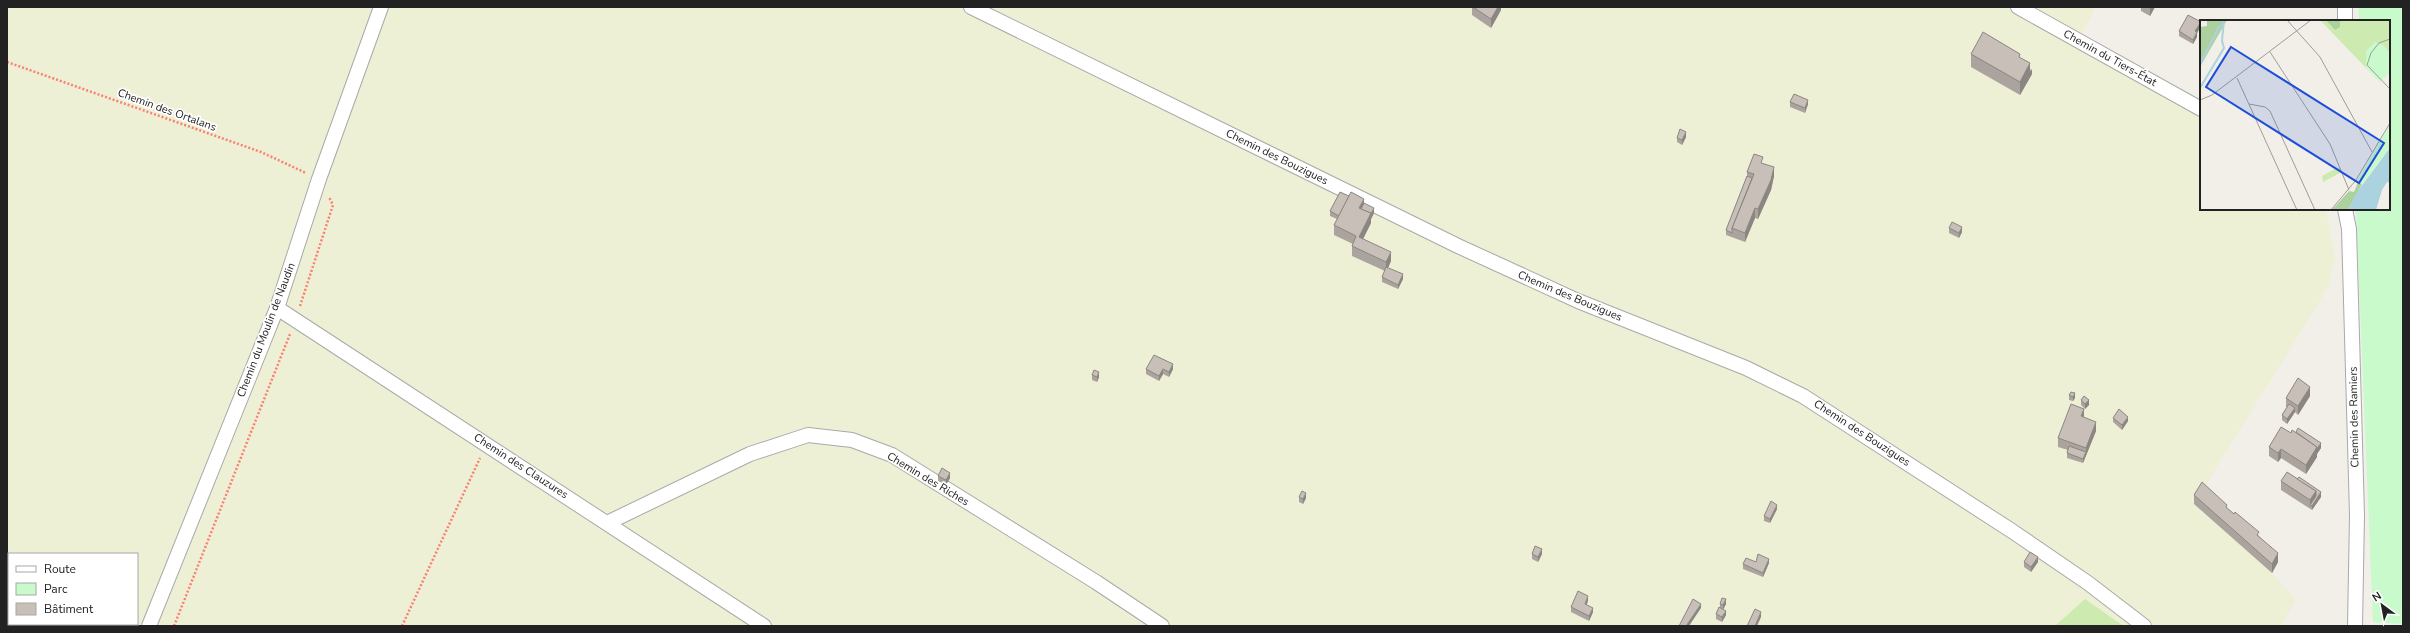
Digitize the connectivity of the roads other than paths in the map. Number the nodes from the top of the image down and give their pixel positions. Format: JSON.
{"nodes":[{"id":1,"x":381,"y":7,"type":"edge"},
{"id":2,"x":971,"y":7,"type":"edge"},
{"id":3,"x":2018,"y":7,"type":"edge"},
{"id":4,"x":2345,"y":7,"type":"edge"},
{"id":5,"x":2345,"y":20,"type":"edge"},
{"id":6,"x":2200,"y":109,"type":"edge"},
{"id":7,"x":2345,"y":210,"type":"edge"},
{"id":8,"x":277,"y":308,"type":"junction"},
{"id":9,"x":608,"y":522,"type":"junction"},
{"id":10,"x":149,"y":626,"type":"edge"},
{"id":11,"x":764,"y":626,"type":"edge"},
{"id":12,"x":1162,"y":626,"type":"edge"},
{"id":13,"x":2144,"y":626,"type":"edge"},
{"id":14,"x":2355,"y":626,"type":"edge"}],
"edges":[{"from":1,"to":8,"type":"street","name":"Chemin du Moulin de Naudin"},
{"from":2,"to":13,"type":"street","name":"Chemin des Bouzigues"},
{"from":3,"to":6,"type":"street","name":"Chemin du Tiers-État"},
{"from":4,"to":5,"type":"street"},
{"from":7,"to":14,"type":"street","name":"Chemin des Ramiers"},
{"from":8,"to":9,"type":"street","name":"Chemin des Clauzures"},
{"from":8,"to":10,"type":"street","name":"Chemin du Moulin de Naudin"},
{"from":9,"to":11,"type":"street","name":"Chemin des Clauzures"},
{"from":9,"to":12,"type":"street","name":"Chemin des Riches"}]}
